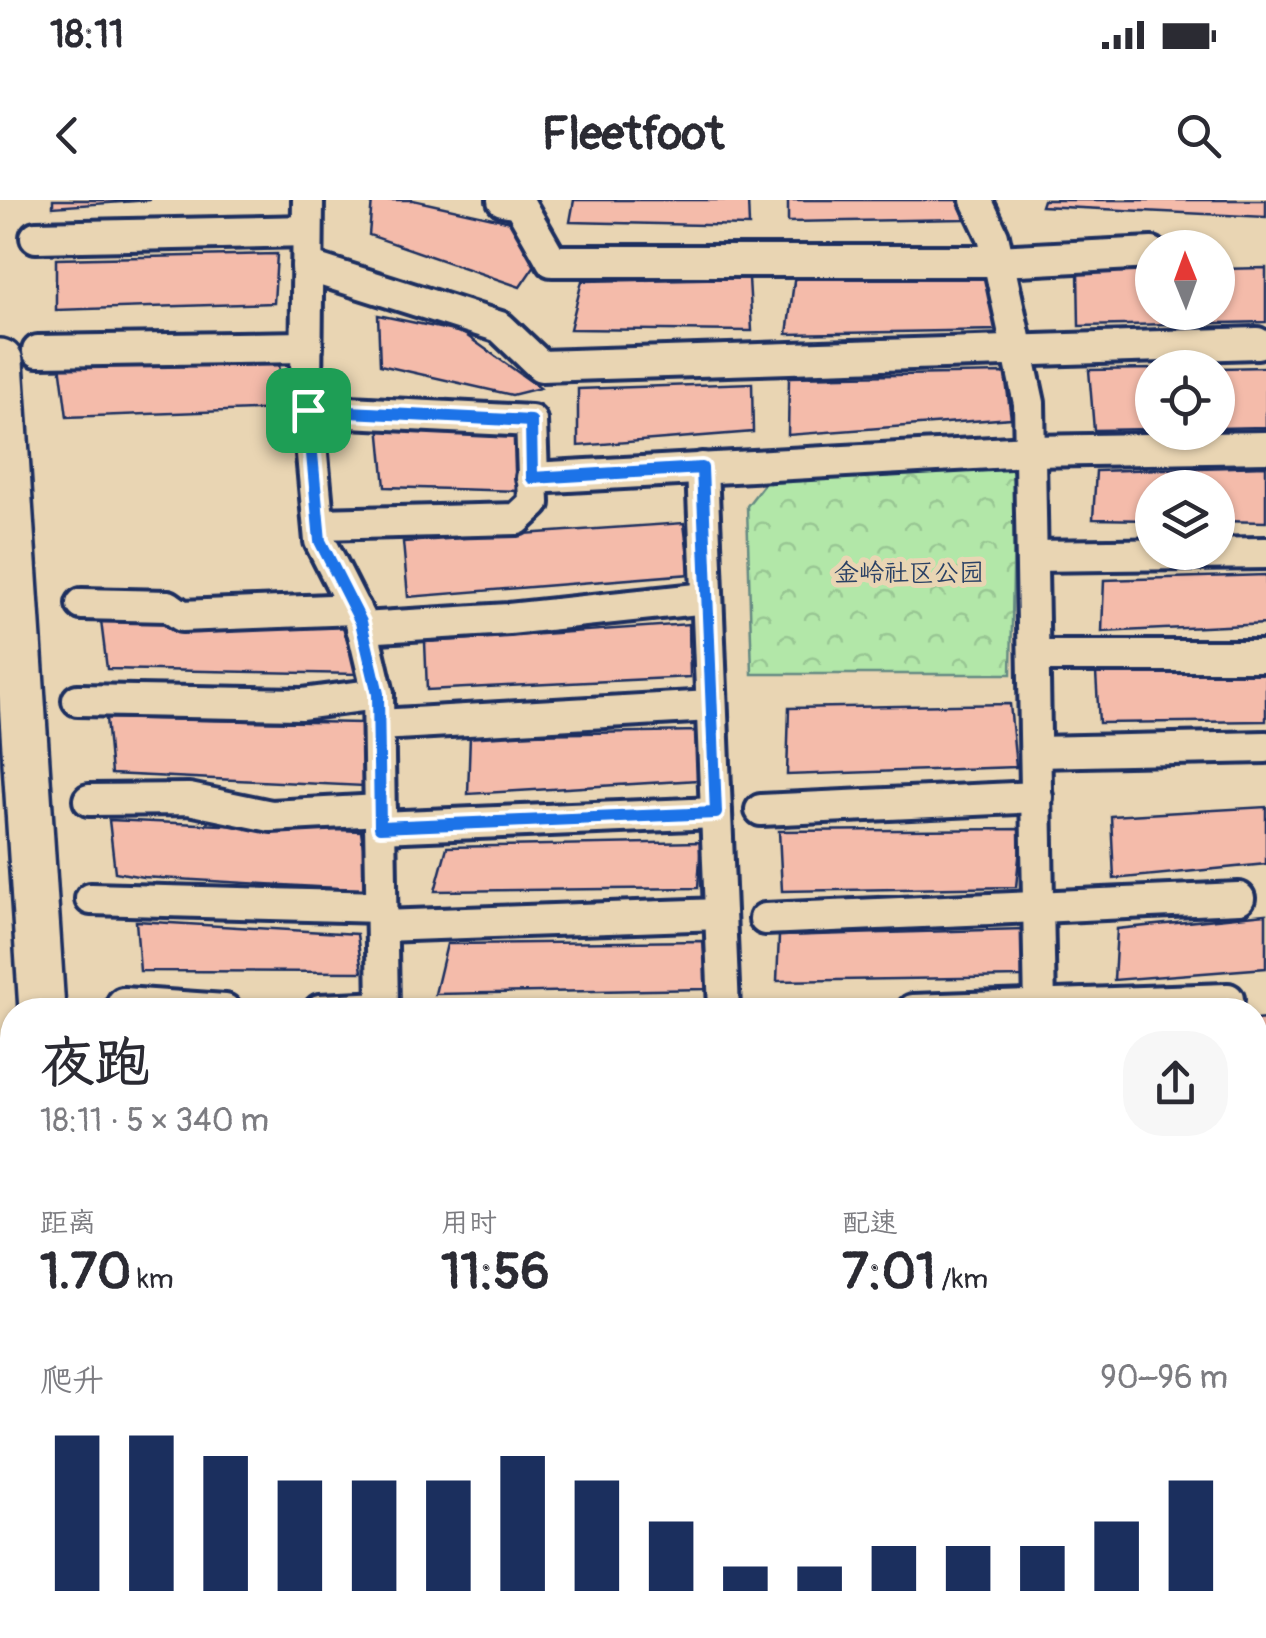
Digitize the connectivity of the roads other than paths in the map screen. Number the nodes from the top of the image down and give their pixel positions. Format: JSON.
{"nodes":[{"id":1,"x":308,"y":200,"type":"edge"},
{"id":2,"x":976,"y":200,"type":"edge"},
{"id":3,"x":511,"y":202,"type":"edge"},
{"id":4,"x":307,"y":231,"type":"junction"},
{"id":5,"x":36,"y":236,"type":"dead end"},
{"id":6,"x":1135,"y":254,"type":"edge"},
{"id":7,"x":998,"y":261,"type":"junction"},
{"id":8,"x":307,"y":266,"type":"junction"},
{"id":9,"x":1257,"y":344,"type":"dead end"},
{"id":10,"x":307,"y":347,"type":"junction"},
{"id":11,"x":1018,"y":351,"type":"junction"},
{"id":12,"x":19,"y":357,"type":"edge"},
{"id":13,"x":308,"y":410,"type":"junction"},
{"id":14,"x":1266,"y":447,"type":"edge"},
{"id":15,"x":1030,"y":451,"type":"junction"},
{"id":16,"x":702,"y":468,"type":"junction"},
{"id":17,"x":532,"y":478,"type":"junction"},
{"id":18,"x":319,"y":524,"type":"junction"},
{"id":19,"x":1266,"y":554,"type":"edge"},
{"id":20,"x":1032,"y":556,"type":"junction"},
{"id":21,"x":707,"y":598,"type":"junction"},
{"id":22,"x":82,"y":604,"type":"dead end"},
{"id":23,"x":358,"y":618,"type":"junction"},
{"id":24,"x":1034,"y":656,"type":"junction"},
{"id":25,"x":1266,"y":656,"type":"edge"},
{"id":26,"x":78,"y":700,"type":"dead end"},
{"id":27,"x":711,"y":706,"type":"junction"},
{"id":28,"x":378,"y":710,"type":"junction"},
{"id":29,"x":1266,"y":747,"type":"edge"},
{"id":30,"x":1036,"y":752,"type":"junction"},
{"id":31,"x":1036,"y":797,"type":"junction"},
{"id":32,"x":88,"y":800,"type":"dead end"},
{"id":33,"x":761,"y":810,"type":"dead end"},
{"id":34,"x":716,"y":813,"type":"junction"},
{"id":35,"x":380,"y":819,"type":"junction"},
{"id":36,"x":1239,"y":898,"type":"dead end"},
{"id":37,"x":91,"y":899,"type":"dead end"},
{"id":38,"x":1038,"y":909,"type":"junction"},
{"id":39,"x":720,"y":914,"type":"junction"},
{"id":40,"x":382,"y":916,"type":"junction"},
{"id":41,"x":766,"y":919,"type":"dead end"},
{"id":42,"x":42,"y":998,"type":"edge"},
{"id":43,"x":383,"y":998,"type":"edge"},
{"id":44,"x":724,"y":998,"type":"edge"},
{"id":45,"x":1040,"y":998,"type":"edge"}],
"edges":[{"from":1,"to":4,"type":"street"},
{"from":2,"to":7,"type":"street"},
{"from":3,"to":7,"type":"street"},
{"from":4,"to":5,"type":"street"},
{"from":4,"to":8,"type":"street"},
{"from":6,"to":7,"type":"street"},
{"from":7,"to":11,"type":"street"},
{"from":8,"to":10,"type":"street"},
{"from":8,"to":11,"type":"street"},
{"from":9,"to":11,"type":"street"},
{"from":10,"to":12,"type":"street"},
{"from":10,"to":13,"type":"street"},
{"from":11,"to":15,"type":"street"},
{"from":12,"to":42,"type":"main road"},
{"from":13,"to":17,"type":"street"},
{"from":13,"to":18,"type":"street"},
{"from":14,"to":15,"type":"street"},
{"from":15,"to":16,"type":"street"},
{"from":15,"to":20,"type":"street"},
{"from":16,"to":17,"type":"street"},
{"from":16,"to":21,"type":"street"},
{"from":17,"to":18,"type":"street"},
{"from":18,"to":23,"type":"street"},
{"from":19,"to":20,"type":"street"},
{"from":20,"to":24,"type":"street"},
{"from":21,"to":23,"type":"street"},
{"from":21,"to":27,"type":"street"},
{"from":22,"to":23,"type":"street"},
{"from":23,"to":28,"type":"street"},
{"from":24,"to":25,"type":"street"},
{"from":24,"to":30,"type":"street"},
{"from":26,"to":28,"type":"street"},
{"from":27,"to":28,"type":"street"},
{"from":27,"to":34,"type":"street"},
{"from":28,"to":35,"type":"street"},
{"from":29,"to":30,"type":"street"},
{"from":30,"to":31,"type":"street"},
{"from":31,"to":33,"type":"street"},
{"from":31,"to":38,"type":"street"},
{"from":32,"to":35,"type":"street"},
{"from":34,"to":35,"type":"street"},
{"from":34,"to":39,"type":"street"},
{"from":35,"to":40,"type":"street"},
{"from":36,"to":38,"type":"street"},
{"from":37,"to":40,"type":"street"},
{"from":38,"to":41,"type":"street"},
{"from":38,"to":45,"type":"street"},
{"from":39,"to":40,"type":"street"},
{"from":39,"to":44,"type":"street"},
{"from":40,"to":43,"type":"street"}]}
